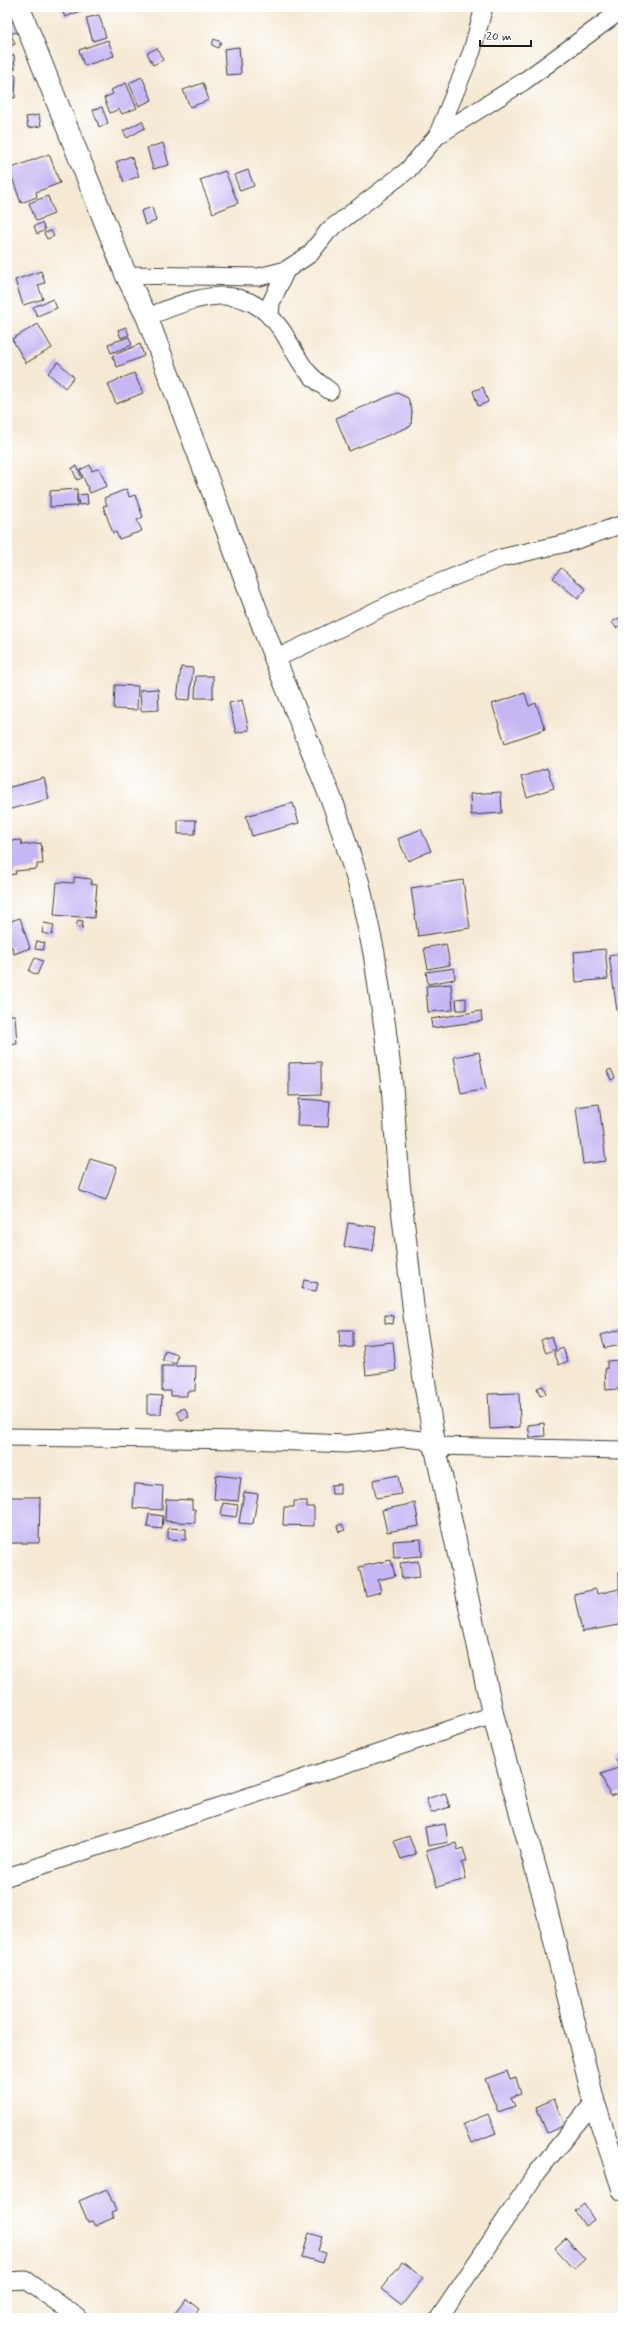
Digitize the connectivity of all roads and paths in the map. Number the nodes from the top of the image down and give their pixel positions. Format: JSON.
{"nodes":[{"id":1,"x":19,"y":7,"type":"edge"},
{"id":2,"x":484,"y":7,"type":"edge"},
{"id":3,"x":623,"y":9,"type":"edge"},
{"id":4,"x":437,"y":136,"type":"junction"},
{"id":5,"x":286,"y":270,"type":"junction"},
{"id":6,"x":126,"y":274,"type":"junction"},
{"id":7,"x":147,"y":317,"type":"junction"},
{"id":8,"x":270,"y":317,"type":"junction"},
{"id":9,"x":330,"y":391,"type":"dead end"},
{"id":10,"x":623,"y":524,"type":"edge"},
{"id":11,"x":275,"y":659,"type":"junction"},
{"id":12,"x":7,"y":1437,"type":"edge"},
{"id":13,"x":435,"y":1446,"type":"junction"},
{"id":14,"x":623,"y":1450,"type":"edge"},
{"id":15,"x":494,"y":1715,"type":"junction"},
{"id":16,"x":7,"y":1877,"type":"edge"},
{"id":17,"x":594,"y":2102,"type":"junction"},
{"id":18,"x":623,"y":2190,"type":"edge"},
{"id":19,"x":7,"y":2282,"type":"edge"},
{"id":20,"x":79,"y":2318,"type":"edge"},
{"id":21,"x":439,"y":2318,"type":"edge"}],
"edges":[{"from":1,"to":6,"type":"street"},
{"from":2,"to":4,"type":"street"},
{"from":3,"to":4,"type":"street"},
{"from":4,"to":5,"type":"street"},
{"from":5,"to":6,"type":"street"},
{"from":5,"to":8,"type":"street"},
{"from":6,"to":7,"type":"street"},
{"from":7,"to":8,"type":"street"},
{"from":7,"to":11,"type":"street"},
{"from":8,"to":9,"type":"street"},
{"from":10,"to":11,"type":"street"},
{"from":11,"to":13,"type":"street"},
{"from":12,"to":13,"type":"street"},
{"from":13,"to":14,"type":"street"},
{"from":13,"to":15,"type":"street"},
{"from":15,"to":16,"type":"street"},
{"from":15,"to":17,"type":"street"},
{"from":17,"to":18,"type":"street"},
{"from":17,"to":21,"type":"street"},
{"from":19,"to":20,"type":"street"}]}
